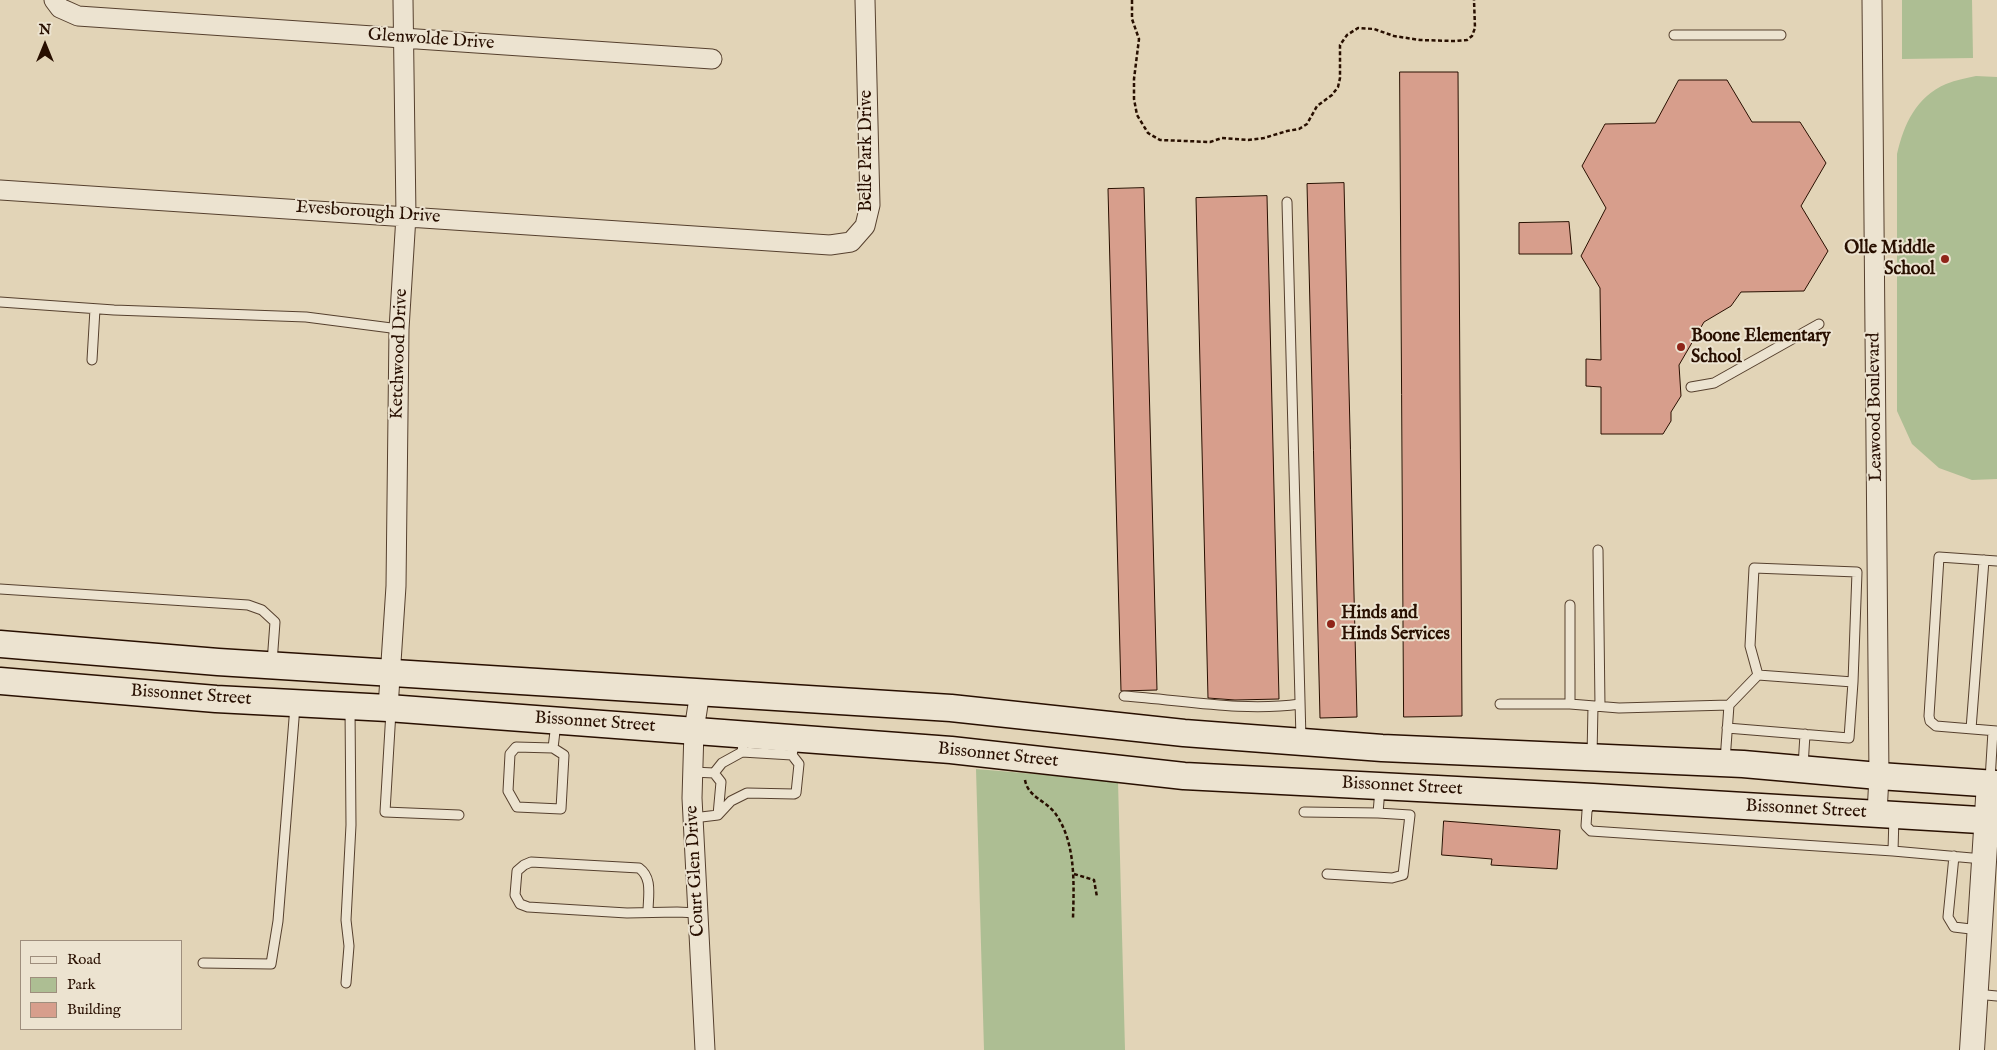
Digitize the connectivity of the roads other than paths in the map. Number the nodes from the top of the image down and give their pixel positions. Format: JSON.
{"nodes":[{"id":1,"x":54,"y":0,"type":"edge"},
{"id":2,"x":403,"y":0,"type":"edge"},
{"id":3,"x":866,"y":0,"type":"edge"},
{"id":4,"x":1872,"y":0,"type":"edge"},
{"id":5,"x":1781,"y":35,"type":"dead end"},
{"id":6,"x":1674,"y":36,"type":"dead end"},
{"id":7,"x":404,"y":38,"type":"junction"},
{"id":8,"x":712,"y":59,"type":"dead end"},
{"id":9,"x":0,"y":190,"type":"edge"},
{"id":10,"x":1287,"y":202,"type":"dead end"},
{"id":11,"x":406,"y":216,"type":"junction"},
{"id":12,"x":736,"y":239,"type":"joint"},
{"id":13,"x":0,"y":302,"type":"edge"},
{"id":14,"x":95,"y":308,"type":"junction"},
{"id":15,"x":1819,"y":324,"type":"dead end"},
{"id":16,"x":399,"y":329,"type":"junction"},
{"id":17,"x":92,"y":360,"type":"dead end"},
{"id":18,"x":1692,"y":387,"type":"dead end"},
{"id":19,"x":1598,"y":550,"type":"dead end"},
{"id":20,"x":1984,"y":560,"type":"junction"},
{"id":21,"x":1997,"y":561,"type":"edge"},
{"id":22,"x":0,"y":589,"type":"edge"},
{"id":23,"x":1570,"y":605,"type":"dead end"},
{"id":24,"x":0,"y":644,"type":"edge"},
{"id":25,"x":42,"y":648,"type":"junction"},
{"id":26,"x":272,"y":665,"type":"junction"},
{"id":27,"x":391,"y":672,"type":"junction"},
{"id":28,"x":1758,"y":675,"type":"junction"},
{"id":29,"x":0,"y":681,"type":"edge"},
{"id":30,"x":1853,"y":682,"type":"junction"},
{"id":31,"x":45,"y":684,"type":"junction"},
{"id":32,"x":700,"y":692,"type":"junction"},
{"id":33,"x":1124,"y":696,"type":"dead end"},
{"id":34,"x":295,"y":703,"type":"junction"},
{"id":35,"x":1300,"y":704,"type":"junction"},
{"id":36,"x":1500,"y":704,"type":"dead end"},
{"id":37,"x":1570,"y":704,"type":"junction"},
{"id":38,"x":1729,"y":705,"type":"junction"},
{"id":39,"x":350,"y":706,"type":"junction"},
{"id":40,"x":1597,"y":706,"type":"junction"},
{"id":41,"x":389,"y":708,"type":"junction"},
{"id":42,"x":556,"y":720,"type":"junction"},
{"id":43,"x":1727,"y":728,"type":"junction"},
{"id":44,"x":1971,"y":729,"type":"junction"},
{"id":45,"x":694,"y":730,"type":"junction"},
{"id":46,"x":1995,"y":731,"type":"edge"},
{"id":47,"x":1805,"y":734,"type":"junction"},
{"id":48,"x":1301,"y":742,"type":"junction"},
{"id":49,"x":743,"y":743,"type":"junction"},
{"id":50,"x":793,"y":746,"type":"junction"},
{"id":51,"x":553,"y":748,"type":"junction"},
{"id":52,"x":1592,"y":757,"type":"junction"},
{"id":53,"x":1725,"y":763,"type":"junction"},
{"id":54,"x":1803,"y":769,"type":"junction"},
{"id":55,"x":693,"y":772,"type":"junction"},
{"id":56,"x":714,"y":773,"type":"junction"},
{"id":57,"x":1879,"y":776,"type":"junction"},
{"id":58,"x":1993,"y":784,"type":"edge"},
{"id":59,"x":1380,"y":786,"type":"junction"},
{"id":60,"x":1593,"y":797,"type":"junction"},
{"id":61,"x":1304,"y":812,"type":"dead end"},
{"id":62,"x":1378,"y":813,"type":"junction"},
{"id":63,"x":459,"y":815,"type":"dead end"},
{"id":64,"x":718,"y":815,"type":"junction"},
{"id":65,"x":1886,"y":815,"type":"junction"},
{"id":66,"x":693,"y":818,"type":"junction"},
{"id":67,"x":1992,"y":821,"type":"edge"},
{"id":68,"x":1893,"y":851,"type":"junction"},
{"id":69,"x":1954,"y":856,"type":"junction"},
{"id":70,"x":1986,"y":863,"type":"junction"},
{"id":71,"x":1327,"y":874,"type":"dead end"},
{"id":72,"x":648,"y":912,"type":"junction"},
{"id":73,"x":698,"y":913,"type":"junction"},
{"id":74,"x":1980,"y":930,"type":"junction"},
{"id":75,"x":203,"y":963,"type":"dead end"},
{"id":76,"x":346,"y":983,"type":"dead end"},
{"id":77,"x":1986,"y":995,"type":"edge"},
{"id":78,"x":705,"y":1050,"type":"edge"},
{"id":79,"x":1972,"y":1050,"type":"edge"}],
"edges":[{"from":1,"to":7,"type":"street","name":"Glenwolde Drive"},
{"from":2,"to":7,"type":"street","name":"Ketchwood Drive"},
{"from":3,"to":12,"type":"street","name":"Belle Park Drive"},
{"from":4,"to":57,"type":"street","name":"Leawood Boulevard"},
{"from":5,"to":6,"type":"lane"},
{"from":7,"to":8,"type":"street","name":"Glenwolde Drive"},
{"from":7,"to":11,"type":"street","name":"Ketchwood Drive"},
{"from":9,"to":11,"type":"street","name":"Evesborough Drive"},
{"from":10,"to":35,"type":"lane"},
{"from":11,"to":12,"type":"street","name":"Evesborough Drive"},
{"from":11,"to":16,"type":"street","name":"Ketchwood Drive"},
{"from":13,"to":14,"type":"lane"},
{"from":14,"to":16,"type":"lane"},
{"from":14,"to":17,"type":"lane"},
{"from":15,"to":18,"type":"lane"},
{"from":16,"to":27,"type":"street","name":"Ketchwood Drive"},
{"from":19,"to":40,"type":"lane"},
{"from":20,"to":21,"type":"lane"},
{"from":20,"to":44,"type":"lane"},
{"from":20,"to":44,"type":"lane"},
{"from":22,"to":26,"type":"lane"},
{"from":23,"to":37,"type":"lane"},
{"from":24,"to":25,"type":"main road","name":"Bissonnet Street"},
{"from":25,"to":26,"type":"main road","name":"Bissonnet Street"},
{"from":25,"to":31,"type":"main road"},
{"from":26,"to":27,"type":"main road","name":"Bissonnet Street"},
{"from":27,"to":32,"type":"main road","name":"Bissonnet Street"},
{"from":27,"to":41,"type":"street","name":"Ketchwood Drive"},
{"from":28,"to":30,"type":"lane"},
{"from":28,"to":30,"type":"lane"},
{"from":28,"to":38,"type":"lane"},
{"from":29,"to":31,"type":"main road","name":"Bissonnet Street"},
{"from":30,"to":47,"type":"lane"},
{"from":31,"to":34,"type":"main road","name":"Bissonnet Street"},
{"from":32,"to":45,"type":"street","name":"Court Glen Drive"},
{"from":32,"to":48,"type":"main road","name":"Bissonnet Street"},
{"from":33,"to":35,"type":"lane"},
{"from":34,"to":39,"type":"main road","name":"Bissonnet Street"},
{"from":34,"to":75,"type":"lane"},
{"from":35,"to":48,"type":"lane"},
{"from":36,"to":37,"type":"lane"},
{"from":37,"to":40,"type":"lane"},
{"from":38,"to":40,"type":"lane"},
{"from":38,"to":43,"type":"lane"},
{"from":39,"to":41,"type":"main road","name":"Bissonnet Street"},
{"from":39,"to":76,"type":"lane"},
{"from":40,"to":52,"type":"lane"},
{"from":41,"to":42,"type":"main road","name":"Bissonnet Street"},
{"from":41,"to":63,"type":"lane"},
{"from":42,"to":45,"type":"main road","name":"Bissonnet Street"},
{"from":42,"to":51,"type":"lane"},
{"from":43,"to":47,"type":"lane"},
{"from":43,"to":53,"type":"lane"},
{"from":44,"to":46,"type":"lane"},
{"from":45,"to":49,"type":"main road","name":"Bissonnet Street"},
{"from":45,"to":55,"type":"street","name":"Court Glen Drive"},
{"from":46,"to":58,"type":"lane"},
{"from":47,"to":54,"type":"lane"},
{"from":48,"to":52,"type":"main road","name":"Bissonnet Street"},
{"from":49,"to":50,"type":"main road","name":"Bissonnet Street"},
{"from":49,"to":56,"type":"lane"},
{"from":50,"to":59,"type":"main road","name":"Bissonnet Street"},
{"from":50,"to":64,"type":"lane"},
{"from":51,"to":51,"type":"lane"},
{"from":52,"to":53,"type":"main road","name":"Bissonnet Street"},
{"from":52,"to":60,"type":"main road"},
{"from":53,"to":54,"type":"main road","name":"Bissonnet Street"},
{"from":54,"to":57,"type":"main road","name":"Bissonnet Street"},
{"from":55,"to":56,"type":"lane"},
{"from":55,"to":66,"type":"street","name":"Court Glen Drive"},
{"from":56,"to":64,"type":"lane"},
{"from":57,"to":58,"type":"main road","name":"Bissonnet Street"},
{"from":57,"to":65,"type":"street","name":"Leawood Boulevard"},
{"from":58,"to":67,"type":"street"},
{"from":59,"to":60,"type":"main road","name":"Bissonnet Street"},
{"from":59,"to":62,"type":"lane"},
{"from":60,"to":65,"type":"main road","name":"Bissonnet Street"},
{"from":60,"to":68,"type":"lane"},
{"from":61,"to":62,"type":"lane"},
{"from":62,"to":71,"type":"lane"},
{"from":64,"to":66,"type":"lane"},
{"from":65,"to":67,"type":"main road","name":"Bissonnet Street"},
{"from":65,"to":68,"type":"lane"},
{"from":66,"to":73,"type":"street","name":"Court Glen Drive"},
{"from":67,"to":70,"type":"street"},
{"from":68,"to":69,"type":"lane"},
{"from":69,"to":70,"type":"lane"},
{"from":69,"to":74,"type":"lane"},
{"from":70,"to":74,"type":"street"},
{"from":72,"to":72,"type":"lane"},
{"from":72,"to":73,"type":"lane"},
{"from":73,"to":78,"type":"street","name":"Court Glen Drive"},
{"from":74,"to":77,"type":"street"},
{"from":77,"to":79,"type":"street"}]}
